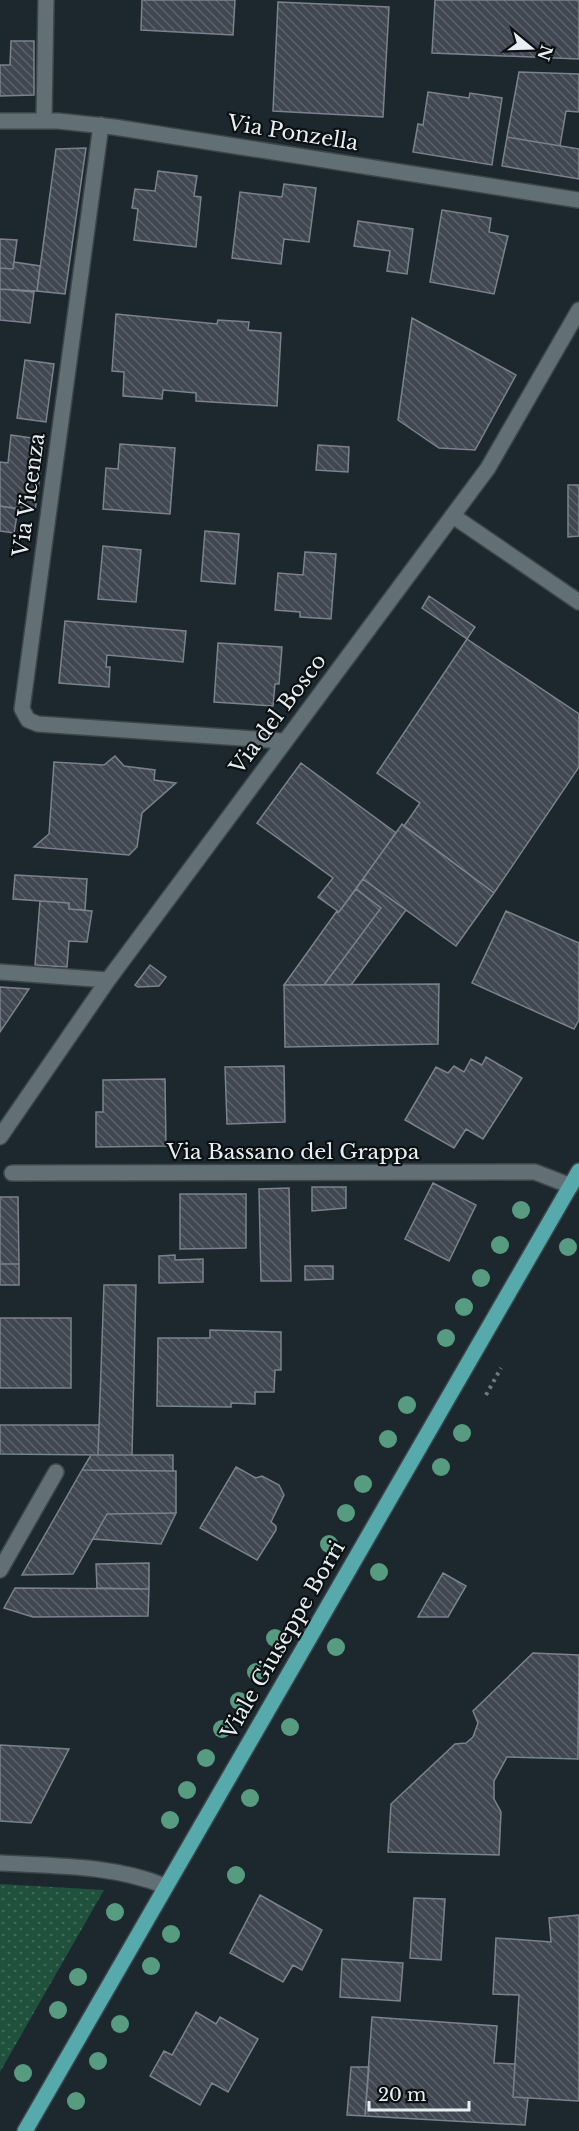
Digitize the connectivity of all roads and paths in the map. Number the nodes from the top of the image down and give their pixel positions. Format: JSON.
{"nodes":[{"id":1,"x":46,"y":0,"type":"edge"},
{"id":2,"x":44,"y":120,"type":"junction"},
{"id":3,"x":0,"y":121,"type":"edge"},
{"id":4,"x":101,"y":125,"type":"junction"},
{"id":5,"x":579,"y":201,"type":"edge"},
{"id":6,"x":579,"y":310,"type":"edge"},
{"id":7,"x":453,"y":516,"type":"junction"},
{"id":8,"x":579,"y":602,"type":"edge"},
{"id":9,"x":285,"y":741,"type":"junction"},
{"id":10,"x":0,"y":972,"type":"edge"},
{"id":11,"x":108,"y":980,"type":"junction"},
{"id":12,"x":0,"y":1137,"type":"edge"},
{"id":13,"x":579,"y":1171,"type":"edge"},
{"id":14,"x":12,"y":1173,"type":"dead end"},
{"id":15,"x":571,"y":1186,"type":"junction"},
{"id":16,"x":501,"y":1368,"type":"dead end"},
{"id":17,"x":486,"y":1395,"type":"dead end"},
{"id":18,"x":56,"y":1472,"type":"dead end"},
{"id":19,"x":0,"y":1570,"type":"edge"},
{"id":20,"x":0,"y":1863,"type":"edge"},
{"id":21,"x":165,"y":1886,"type":"junction"},
{"id":22,"x":25,"y":2131,"type":"edge"}],
"edges":[{"from":1,"to":2,"type":"street"},
{"from":2,"to":3,"type":"street","name":"Via Ponzella"},
{"from":2,"to":4,"type":"street","name":"Via Ponzella"},
{"from":4,"to":5,"type":"street","name":"Via Ponzella"},
{"from":4,"to":9,"type":"street","name":"Via Vicenza"},
{"from":6,"to":7,"type":"street","name":"Via del Bosco"},
{"from":7,"to":8,"type":"street"},
{"from":7,"to":9,"type":"street","name":"Via del Bosco"},
{"from":9,"to":11,"type":"street","name":"Via del Bosco"},
{"from":10,"to":11,"type":"street"},
{"from":11,"to":12,"type":"street","name":"Via del Bosco"},
{"from":13,"to":15,"type":"main road","name":"Viale Giuseppe Borri"},
{"from":14,"to":15,"type":"street","name":"Via Bassano del Grappa"},
{"from":15,"to":21,"type":"main road","name":"Viale Giuseppe Borri"},
{"from":16,"to":17,"type":"path"},
{"from":18,"to":19,"type":"street"},
{"from":20,"to":21,"type":"street"},
{"from":21,"to":22,"type":"main road","name":"Viale Giuseppe Borri"}]}
